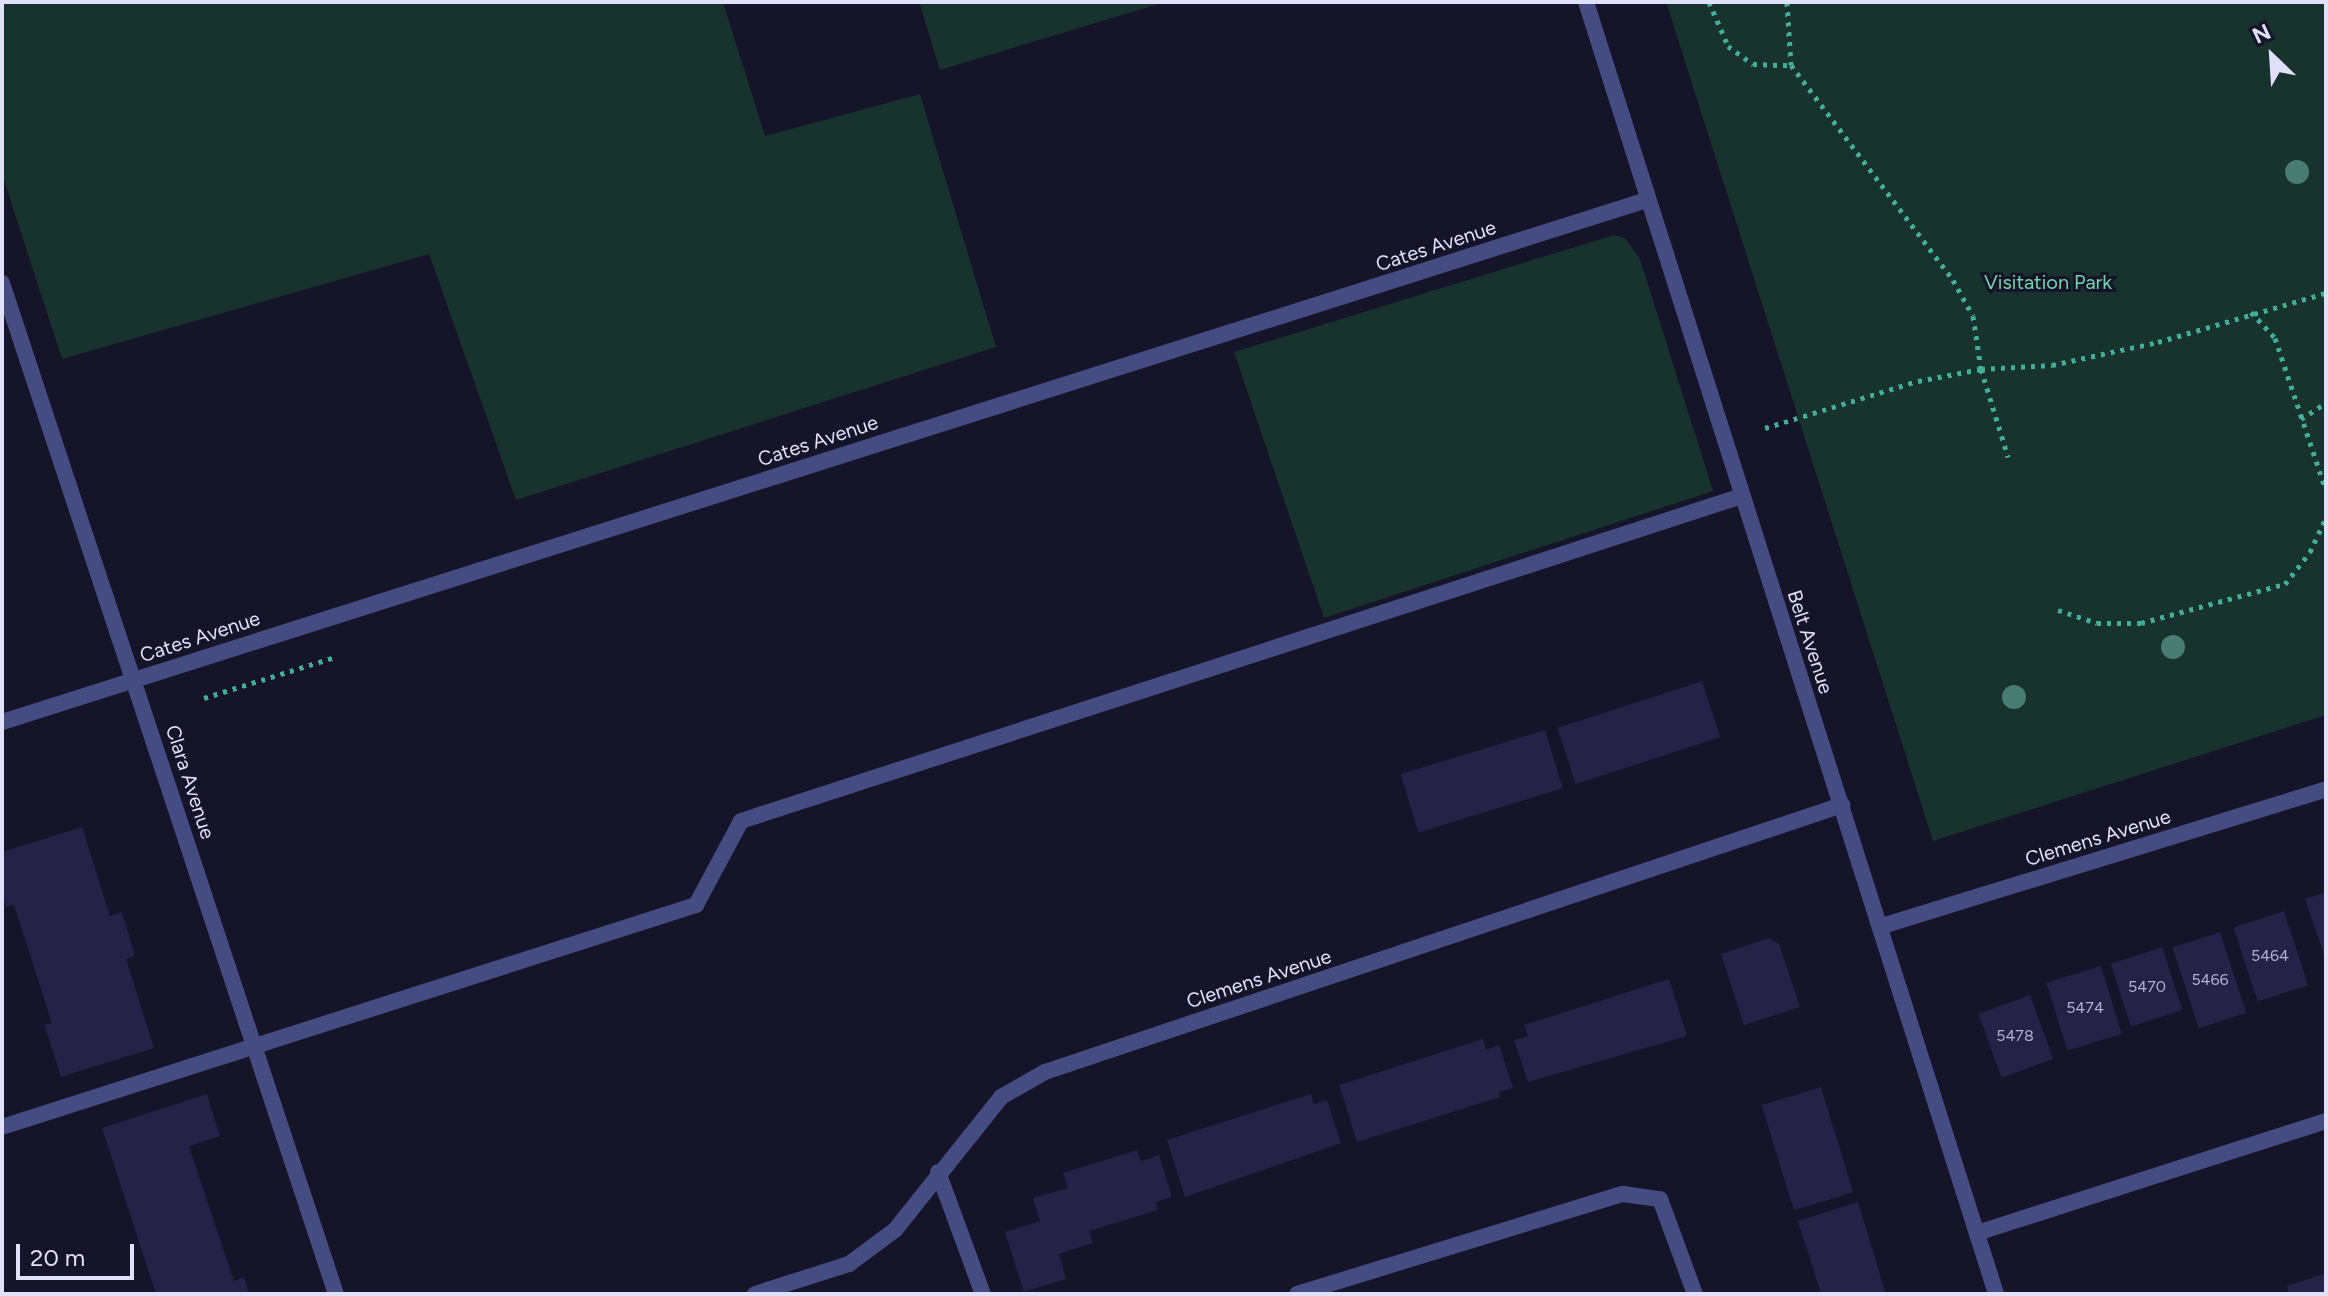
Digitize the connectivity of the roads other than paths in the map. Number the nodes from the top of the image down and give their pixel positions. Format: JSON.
{"nodes":[{"id":1,"x":1586,"y":2,"type":"edge"},
{"id":2,"x":1647,"y":200,"type":"junction"},
{"id":3,"x":2,"y":283,"type":"edge"},
{"id":4,"x":1742,"y":496,"type":"junction"},
{"id":5,"x":136,"y":678,"type":"junction"},
{"id":6,"x":2,"y":722,"type":"edge"},
{"id":7,"x":2326,"y":789,"type":"edge"},
{"id":8,"x":1842,"y":805,"type":"junction"},
{"id":9,"x":1882,"y":926,"type":"junction"},
{"id":10,"x":254,"y":1047,"type":"junction"},
{"id":11,"x":2326,"y":1121,"type":"edge"},
{"id":12,"x":2,"y":1127,"type":"edge"},
{"id":13,"x":938,"y":1172,"type":"junction"},
{"id":14,"x":1977,"y":1233,"type":"junction"},
{"id":15,"x":336,"y":1294,"type":"edge"},
{"id":16,"x":755,"y":1294,"type":"edge"},
{"id":17,"x":983,"y":1294,"type":"edge"},
{"id":18,"x":1297,"y":1294,"type":"edge"},
{"id":19,"x":1695,"y":1294,"type":"edge"},
{"id":20,"x":1996,"y":1294,"type":"edge"}],
"edges":[{"from":1,"to":2,"type":"street","name":"Belt Avenue"},
{"from":2,"to":4,"type":"street","name":"Belt Avenue"},
{"from":2,"to":5,"type":"street","name":"Cates Avenue"},
{"from":3,"to":5,"type":"street","name":"Clara Avenue"},
{"from":4,"to":8,"type":"street","name":"Belt Avenue"},
{"from":4,"to":10,"type":"street"},
{"from":5,"to":6,"type":"street","name":"Cates Avenue"},
{"from":5,"to":10,"type":"street","name":"Clara Avenue"},
{"from":7,"to":9,"type":"street","name":"Clemens Avenue"},
{"from":8,"to":9,"type":"street","name":"Belt Avenue"},
{"from":8,"to":13,"type":"street","name":"Clemens Avenue"},
{"from":9,"to":14,"type":"street","name":"Belt Avenue"},
{"from":10,"to":12,"type":"street"},
{"from":10,"to":15,"type":"street","name":"Clara Avenue"},
{"from":11,"to":14,"type":"street"},
{"from":13,"to":16,"type":"street","name":"Clemens Avenue"},
{"from":13,"to":17,"type":"street"},
{"from":14,"to":20,"type":"street","name":"Belt Avenue"},
{"from":18,"to":19,"type":"street"}]}
